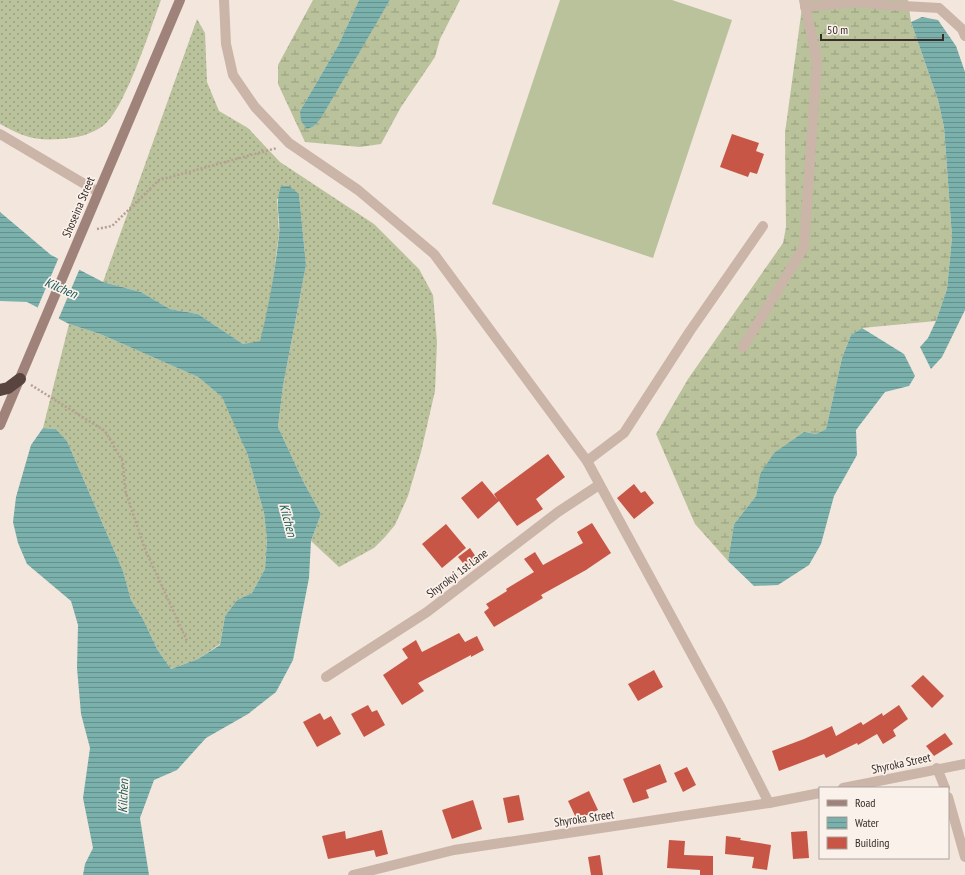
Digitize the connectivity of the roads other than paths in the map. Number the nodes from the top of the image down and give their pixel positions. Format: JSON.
{"nodes":[{"id":1,"x":180,"y":0,"type":"edge"},
{"id":2,"x":224,"y":0,"type":"edge"},
{"id":3,"x":805,"y":3,"type":"edge"},
{"id":4,"x":965,"y":36,"type":"edge"},
{"id":5,"x":0,"y":134,"type":"edge"},
{"id":6,"x":98,"y":192,"type":"junction"},
{"id":7,"x":762,"y":226,"type":"dead end"},
{"id":8,"x":742,"y":347,"type":"dead end"},
{"id":9,"x":20,"y":379,"type":"junction"},
{"id":10,"x":0,"y":390,"type":"edge"},
{"id":11,"x":0,"y":425,"type":"edge"},
{"id":12,"x":587,"y":461,"type":"junction"},
{"id":13,"x":599,"y":485,"type":"junction"},
{"id":14,"x":326,"y":677,"type":"dead end"},
{"id":15,"x":965,"y":764,"type":"edge"},
{"id":16,"x":937,"y":768,"type":"junction"},
{"id":17,"x":848,"y":787,"type":"edge"},
{"id":18,"x":945,"y":787,"type":"edge"},
{"id":19,"x":819,"y":793,"type":"edge"},
{"id":20,"x":949,"y":801,"type":"edge"},
{"id":21,"x":769,"y":803,"type":"junction"},
{"id":22,"x":965,"y":858,"type":"edge"},
{"id":23,"x":353,"y":875,"type":"edge"}],
"edges":[{"from":1,"to":6,"type":"main road","name":"Shoseina Street"},
{"from":2,"to":12,"type":"street"},
{"from":3,"to":4,"type":"street"},
{"from":3,"to":8,"type":"street"},
{"from":5,"to":6,"type":"street"},
{"from":6,"to":9,"type":"main road","name":"Shoseina Street"},
{"from":7,"to":12,"type":"street"},
{"from":9,"to":10,"type":"highway"},
{"from":9,"to":11,"type":"main road","name":"Shoseina Street"},
{"from":12,"to":13,"type":"street"},
{"from":13,"to":14,"type":"street","name":"Shyrokyi 1st Lane"},
{"from":13,"to":21,"type":"street"},
{"from":15,"to":16,"type":"street","name":"Shyroka Street"},
{"from":16,"to":17,"type":"street","name":"Shyroka Street"},
{"from":16,"to":18,"type":"street"},
{"from":19,"to":21,"type":"street","name":"Shyroka Street"},
{"from":20,"to":22,"type":"street"},
{"from":21,"to":23,"type":"street","name":"Shyroka Street"}]}
